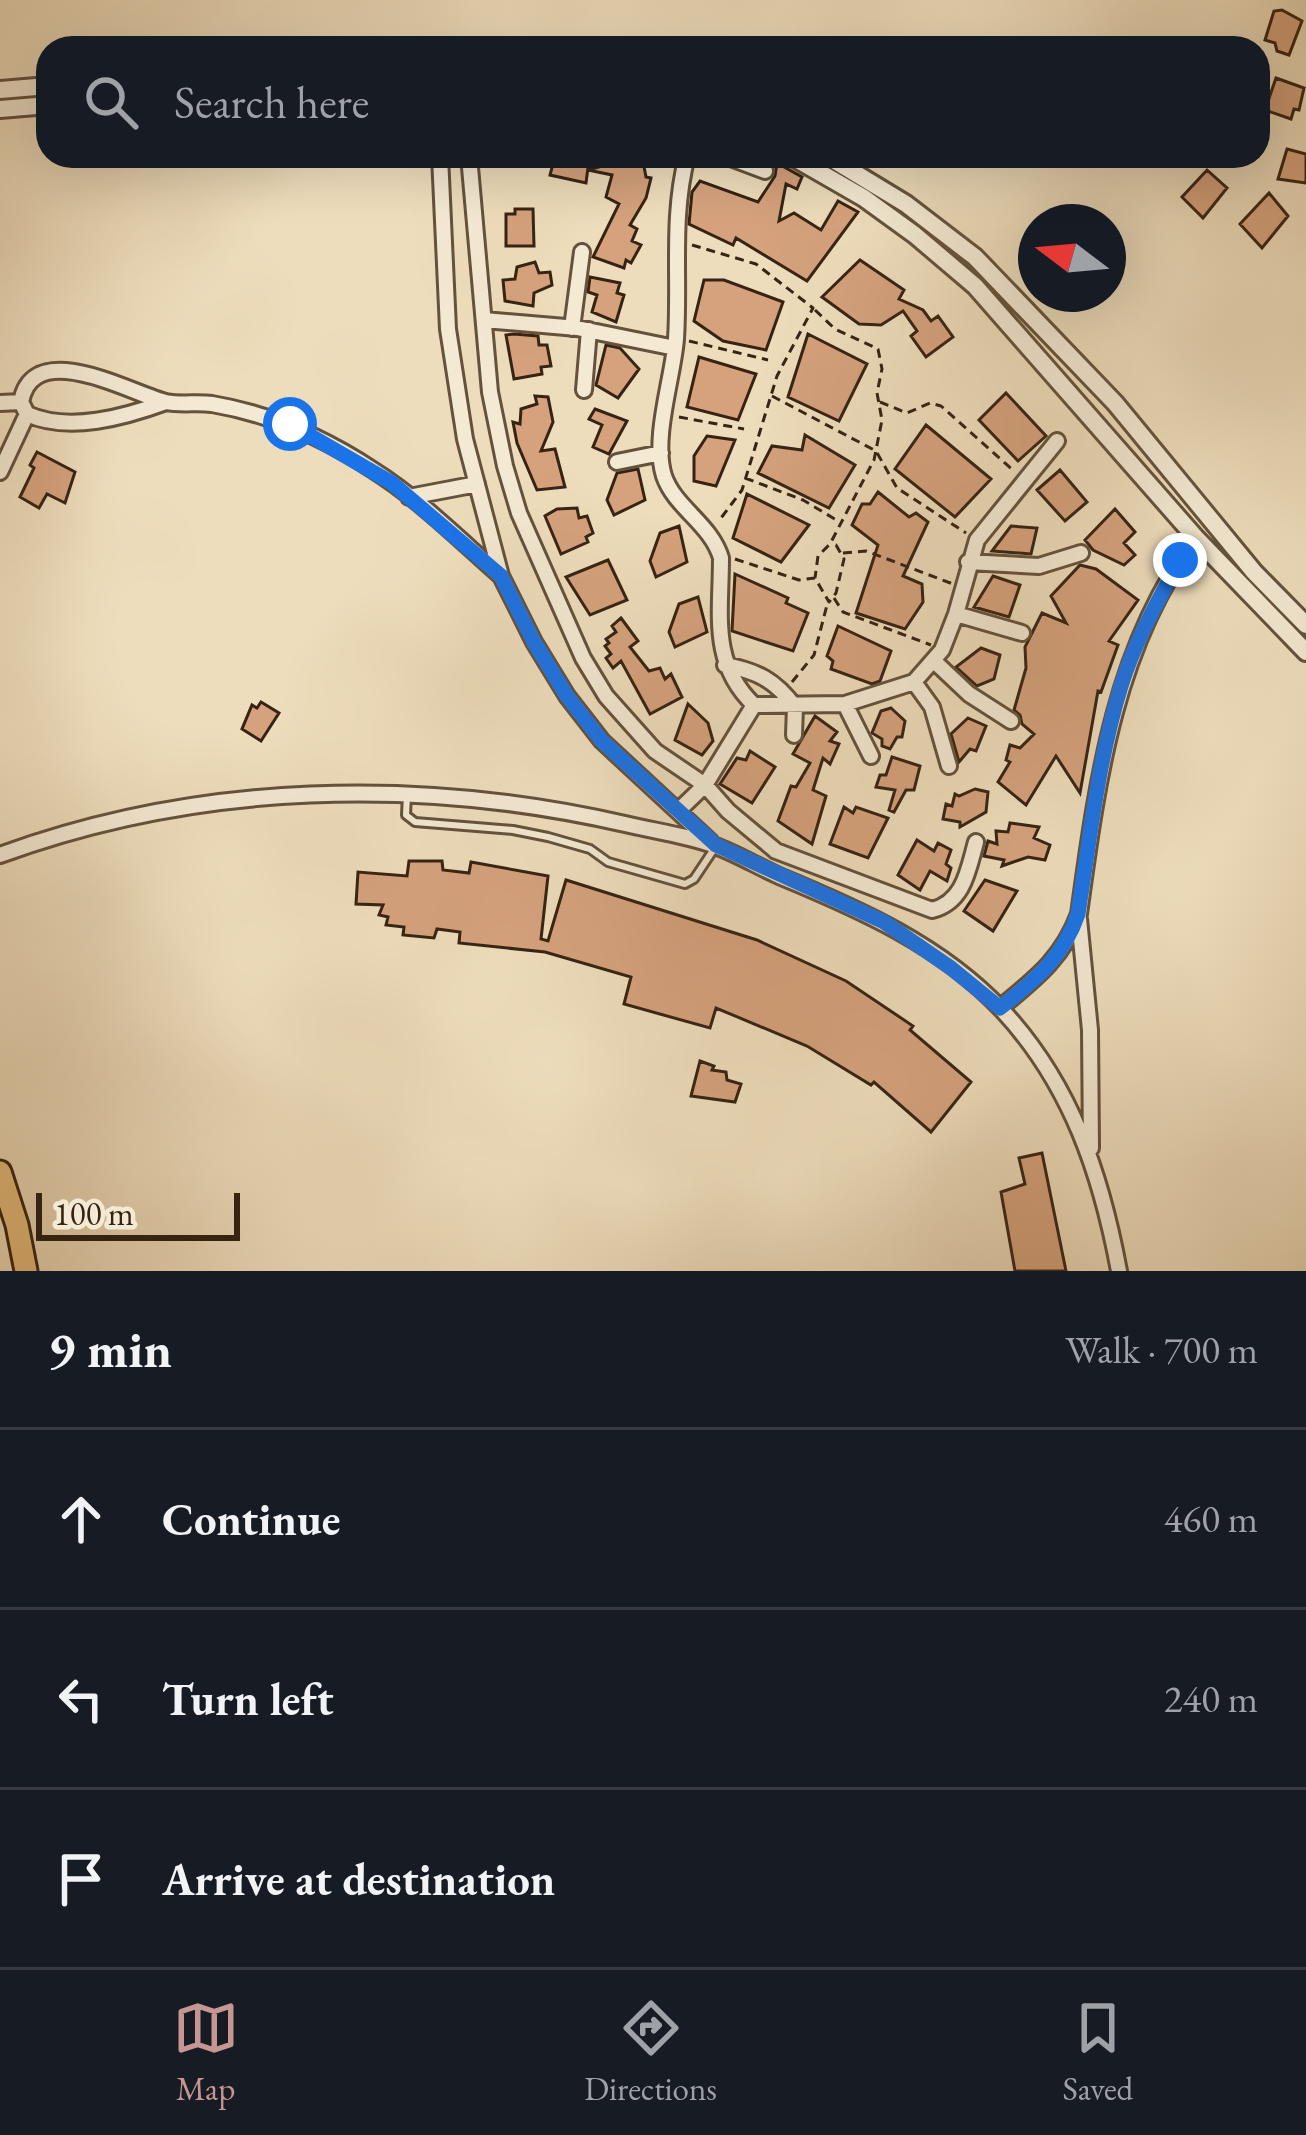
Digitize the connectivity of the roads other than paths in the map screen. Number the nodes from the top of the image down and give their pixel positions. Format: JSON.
{"nodes":[{"id":1,"x":36,"y":87,"type":"edge"},
{"id":2,"x":0,"y":90,"type":"edge"},
{"id":3,"x":36,"y":106,"type":"edge"},
{"id":4,"x":0,"y":109,"type":"edge"},
{"id":5,"x":441,"y":168,"type":"edge"},
{"id":6,"x":470,"y":168,"type":"edge"},
{"id":7,"x":685,"y":168,"type":"edge"},
{"id":8,"x":757,"y":168,"type":"edge"},
{"id":9,"x":812,"y":168,"type":"edge"},
{"id":10,"x":846,"y":168,"type":"edge"},
{"id":11,"x":765,"y":171,"type":"dead end"},
{"id":12,"x":582,"y":252,"type":"dead end"},
{"id":13,"x":484,"y":320,"type":"junction"},
{"id":14,"x":572,"y":328,"type":"junction"},
{"id":15,"x":589,"y":330,"type":"junction"},
{"id":16,"x":675,"y":343,"type":"junction"},
{"id":17,"x":584,"y":390,"type":"dead end"},
{"id":18,"x":166,"y":402,"type":"junction"},
{"id":19,"x":0,"y":404,"type":"edge"},
{"id":20,"x":24,"y":408,"type":"junction"},
{"id":21,"x":1057,"y":441,"type":"dead end"},
{"id":22,"x":662,"y":453,"type":"junction"},
{"id":23,"x":617,"y":462,"type":"dead end"},
{"id":24,"x":0,"y":472,"type":"edge"},
{"id":25,"x":477,"y":484,"type":"junction"},
{"id":26,"x":410,"y":497,"type":"junction"},
{"id":27,"x":1196,"y":538,"type":"junction"},
{"id":28,"x":1081,"y":553,"type":"dead end"},
{"id":29,"x":968,"y":562,"type":"junction"},
{"id":30,"x":501,"y":576,"type":"junction"},
{"id":31,"x":956,"y":614,"type":"junction"},
{"id":32,"x":1306,"y":625,"type":"edge"},
{"id":33,"x":1022,"y":633,"type":"dead end"},
{"id":34,"x":1306,"y":652,"type":"edge"},
{"id":35,"x":938,"y":655,"type":"junction"},
{"id":36,"x":725,"y":665,"type":"junction"},
{"id":37,"x":914,"y":682,"type":"junction"},
{"id":38,"x":845,"y":704,"type":"junction"},
{"id":39,"x":754,"y":705,"type":"junction"},
{"id":40,"x":795,"y":707,"type":"junction"},
{"id":41,"x":1011,"y":721,"type":"dead end"},
{"id":42,"x":794,"y":735,"type":"dead end"},
{"id":43,"x":871,"y":756,"type":"dead end"},
{"id":44,"x":949,"y":766,"type":"dead end"},
{"id":45,"x":705,"y":785,"type":"junction"},
{"id":46,"x":407,"y":795,"type":"junction"},
{"id":47,"x":678,"y":811,"type":"junction"},
{"id":48,"x":976,"y":842,"type":"dead end"},
{"id":49,"x":716,"y":845,"type":"junction"},
{"id":50,"x":0,"y":856,"type":"edge"},
{"id":51,"x":1078,"y":914,"type":"junction"},
{"id":52,"x":1000,"y":1008,"type":"junction"},
{"id":53,"x":1090,"y":1153,"type":"junction"},
{"id":54,"x":0,"y":1172,"type":"edge"},
{"id":55,"x":26,"y":1271,"type":"edge"},
{"id":56,"x":1119,"y":1271,"type":"edge"}],
"edges":[{"from":1,"to":2,"type":"street"},
{"from":3,"to":4,"type":"street"},
{"from":5,"to":25,"type":"street"},
{"from":6,"to":13,"type":"street"},
{"from":7,"to":16,"type":"street"},
{"from":8,"to":11,"type":"street"},
{"from":9,"to":27,"type":"street"},
{"from":10,"to":32,"type":"street"},
{"from":12,"to":14,"type":"street"},
{"from":13,"to":14,"type":"street"},
{"from":13,"to":45,"type":"street"},
{"from":14,"to":15,"type":"street"},
{"from":15,"to":16,"type":"street"},
{"from":15,"to":17,"type":"street"},
{"from":16,"to":22,"type":"street"},
{"from":18,"to":20,"type":"street"},
{"from":18,"to":20,"type":"street"},
{"from":18,"to":26,"type":"street"},
{"from":19,"to":20,"type":"street"},
{"from":20,"to":24,"type":"street"},
{"from":21,"to":29,"type":"street"},
{"from":22,"to":23,"type":"street"},
{"from":22,"to":36,"type":"street"},
{"from":25,"to":26,"type":"street"},
{"from":25,"to":30,"type":"street"},
{"from":26,"to":30,"type":"street"},
{"from":27,"to":34,"type":"street"},
{"from":27,"to":51,"type":"street"},
{"from":28,"to":29,"type":"street"},
{"from":29,"to":31,"type":"street"},
{"from":30,"to":47,"type":"street"},
{"from":31,"to":33,"type":"street"},
{"from":31,"to":35,"type":"street"},
{"from":35,"to":37,"type":"street"},
{"from":35,"to":41,"type":"street"},
{"from":36,"to":39,"type":"street"},
{"from":36,"to":40,"type":"street"},
{"from":37,"to":38,"type":"street"},
{"from":37,"to":44,"type":"street"},
{"from":38,"to":40,"type":"street"},
{"from":38,"to":43,"type":"street"},
{"from":39,"to":40,"type":"street"},
{"from":39,"to":45,"type":"street"},
{"from":40,"to":42,"type":"street"},
{"from":45,"to":47,"type":"street"},
{"from":45,"to":48,"type":"street"},
{"from":46,"to":49,"type":"street"},
{"from":46,"to":49,"type":"lane"},
{"from":46,"to":50,"type":"street"},
{"from":47,"to":49,"type":"street"},
{"from":49,"to":52,"type":"street"},
{"from":51,"to":52,"type":"street"},
{"from":51,"to":53,"type":"street"},
{"from":52,"to":53,"type":"street"},
{"from":53,"to":56,"type":"street"},
{"from":54,"to":55,"type":"highway"}]}
